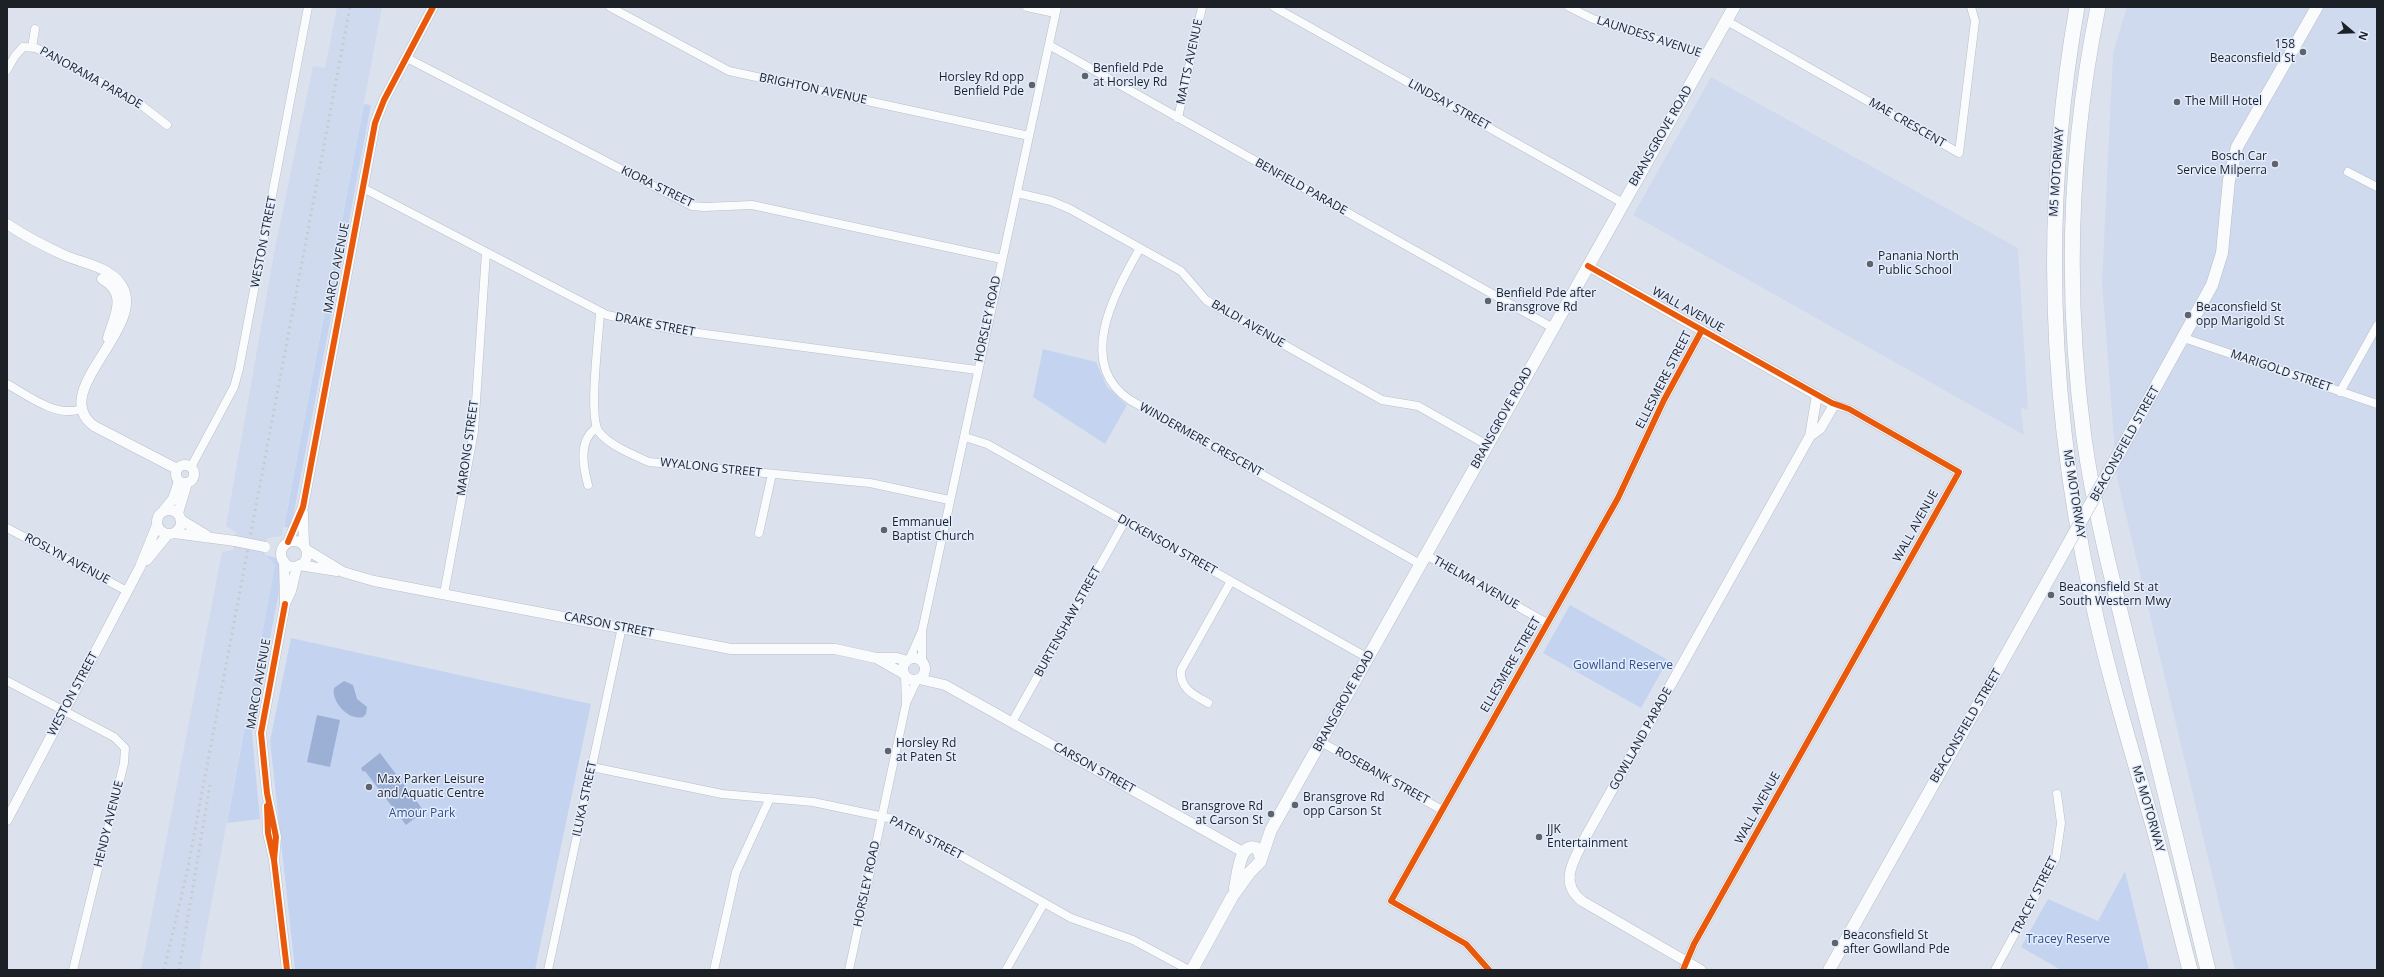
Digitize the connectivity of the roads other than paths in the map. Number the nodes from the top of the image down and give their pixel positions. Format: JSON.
{"nodes":[{"id":1,"x":308,"y":7,"type":"edge"},
{"id":2,"x":432,"y":7,"type":"edge"},
{"id":3,"x":610,"y":7,"type":"edge"},
{"id":4,"x":1027,"y":7,"type":"edge"},
{"id":5,"x":1202,"y":7,"type":"edge"},
{"id":6,"x":1274,"y":7,"type":"edge"},
{"id":7,"x":1569,"y":7,"type":"edge"},
{"id":8,"x":1734,"y":7,"type":"edge"},
{"id":9,"x":1971,"y":7,"type":"edge"},
{"id":10,"x":2077,"y":7,"type":"edge"},
{"id":11,"x":2098,"y":7,"type":"edge"},
{"id":12,"x":2317,"y":7,"type":"edge"},
{"id":13,"x":1056,"y":10,"type":"edge"},
{"id":14,"x":1727,"y":21,"type":"junction"},
{"id":15,"x":35,"y":28,"type":"dead end"},
{"id":16,"x":1049,"y":45,"type":"junction"},
{"id":17,"x":32,"y":47,"type":"junction"},
{"id":18,"x":1707,"y":56,"type":"junction"},
{"id":19,"x":407,"y":58,"type":"junction"},
{"id":20,"x":7,"y":70,"type":"edge"},
{"id":21,"x":1178,"y":118,"type":"junction"},
{"id":22,"x":167,"y":125,"type":"dead end"},
{"id":23,"x":1029,"y":136,"type":"junction"},
{"id":24,"x":2348,"y":172,"type":"dead end"},
{"id":25,"x":2377,"y":187,"type":"edge"},
{"id":26,"x":363,"y":188,"type":"junction"},
{"id":27,"x":1017,"y":194,"type":"junction"},
{"id":28,"x":1623,"y":203,"type":"junction"},
{"id":29,"x":7,"y":224,"type":"edge"},
{"id":30,"x":1140,"y":248,"type":"junction"},
{"id":31,"x":486,"y":253,"type":"junction"},
{"id":32,"x":1002,"y":259,"type":"junction"},
{"id":33,"x":1588,"y":266,"type":"junction"},
{"id":34,"x":600,"y":313,"type":"junction"},
{"id":35,"x":2377,"y":326,"type":"edge"},
{"id":36,"x":1553,"y":328,"type":"junction"},
{"id":37,"x":1702,"y":330,"type":"junction"},
{"id":38,"x":2184,"y":338,"type":"junction"},
{"id":39,"x":977,"y":370,"type":"junction"},
{"id":40,"x":7,"y":384,"type":"edge"},
{"id":41,"x":2340,"y":392,"type":"junction"},
{"id":42,"x":1817,"y":395,"type":"junction"},
{"id":43,"x":1834,"y":404,"type":"junction"},
{"id":44,"x":2377,"y":404,"type":"edge"},
{"id":45,"x":81,"y":409,"type":"junction"},
{"id":46,"x":596,"y":428,"type":"junction"},
{"id":47,"x":1810,"y":436,"type":"junction"},
{"id":48,"x":965,"y":437,"type":"junction"},
{"id":49,"x":1487,"y":445,"type":"junction"},
{"id":50,"x":191,"y":466,"type":"junction"},
{"id":51,"x":177,"y":469,"type":"junction"},
{"id":52,"x":772,"y":474,"type":"junction"},
{"id":53,"x":183,"y":482,"type":"junction"},
{"id":54,"x":588,"y":485,"type":"dead end"},
{"id":55,"x":949,"y":500,"type":"junction"},
{"id":56,"x":303,"y":507,"type":"junction"},
{"id":57,"x":164,"y":510,"type":"junction"},
{"id":58,"x":180,"y":517,"type":"junction"},
{"id":59,"x":1125,"y":521,"type":"junction"},
{"id":60,"x":157,"y":525,"type":"junction"},
{"id":61,"x":7,"y":528,"type":"edge"},
{"id":62,"x":759,"y":533,"type":"dead end"},
{"id":63,"x":171,"y":534,"type":"junction"},
{"id":64,"x":210,"y":537,"type":"junction"},
{"id":65,"x":288,"y":542,"type":"junction"},
{"id":66,"x":306,"y":548,"type":"junction"},
{"id":67,"x":282,"y":551,"type":"junction"},
{"id":68,"x":1423,"y":560,"type":"junction"},
{"id":69,"x":284,"y":561,"type":"junction"},
{"id":70,"x":298,"y":566,"type":"junction"},
{"id":71,"x":140,"y":567,"type":"junction"},
{"id":72,"x":343,"y":572,"type":"junction"},
{"id":73,"x":1231,"y":581,"type":"junction"},
{"id":74,"x":127,"y":591,"type":"junction"},
{"id":75,"x":444,"y":594,"type":"junction"},
{"id":76,"x":286,"y":604,"type":"junction"},
{"id":77,"x":1547,"y":623,"type":"junction"},
{"id":78,"x":622,"y":627,"type":"junction"},
{"id":79,"x":922,"y":631,"type":"junction"},
{"id":80,"x":876,"y":658,"type":"junction"},
{"id":81,"x":1368,"y":658,"type":"junction"},
{"id":82,"x":908,"y":660,"type":"junction"},
{"id":83,"x":923,"y":664,"type":"junction"},
{"id":84,"x":904,"y":675,"type":"junction"},
{"id":85,"x":918,"y":679,"type":"junction"},
{"id":86,"x":7,"y":682,"type":"edge"},
{"id":87,"x":945,"y":685,"type":"junction"},
{"id":88,"x":1208,"y":703,"type":"dead end"},
{"id":89,"x":906,"y":704,"type":"junction"},
{"id":90,"x":64,"y":711,"type":"junction"},
{"id":91,"x":1012,"y":722,"type":"junction"},
{"id":92,"x":1321,"y":742,"type":"junction"},
{"id":93,"x":592,"y":767,"type":"junction"},
{"id":94,"x":2057,"y":794,"type":"dead end"},
{"id":95,"x":770,"y":798,"type":"junction"},
{"id":96,"x":1442,"y":810,"type":"junction"},
{"id":97,"x":882,"y":816,"type":"junction"},
{"id":98,"x":7,"y":820,"type":"edge"},
{"id":99,"x":1271,"y":830,"type":"junction"},
{"id":100,"x":1245,"y":852,"type":"junction"},
{"id":101,"x":1258,"y":862,"type":"junction"},
{"id":102,"x":1232,"y":897,"type":"junction"},
{"id":103,"x":1044,"y":903,"type":"junction"},
{"id":104,"x":1685,"y":966,"type":"edge"},
{"id":105,"x":73,"y":970,"type":"edge"},
{"id":106,"x":287,"y":970,"type":"edge"},
{"id":107,"x":548,"y":970,"type":"edge"},
{"id":108,"x":714,"y":970,"type":"edge"},
{"id":109,"x":849,"y":970,"type":"edge"},
{"id":110,"x":1006,"y":970,"type":"edge"},
{"id":111,"x":1190,"y":970,"type":"edge"},
{"id":112,"x":1489,"y":970,"type":"edge"},
{"id":113,"x":1701,"y":970,"type":"edge"},
{"id":114,"x":1829,"y":970,"type":"edge"},
{"id":115,"x":1995,"y":970,"type":"edge"},
{"id":116,"x":2190,"y":970,"type":"edge"},
{"id":117,"x":2208,"y":970,"type":"edge"}],
"edges":[{"from":1,"to":50,"type":"street","name":"WESTON STREET"},
{"from":2,"to":19,"type":"street","name":"MARCO AVENUE"},
{"from":3,"to":23,"type":"street","name":"BRIGHTON AVENUE"},
{"from":4,"to":13,"type":"street"},
{"from":5,"to":21,"type":"street","name":"MATTS AVENUE"},
{"from":6,"to":28,"type":"street","name":"LINDSAY STREET"},
{"from":7,"to":18,"type":"street","name":"LAUNDESS AVENUE"},
{"from":8,"to":14,"type":"main road","name":"BRANSGROVE ROAD"},
{"from":9,"to":14,"type":"street","name":"MAE CRESCENT"},
{"from":10,"to":116,"type":"highway","name":"M5 MOTORWAY"},
{"from":11,"to":117,"type":"highway","name":"M5 MOTORWAY"},
{"from":12,"to":38,"type":"main road","name":"BEACONSFIELD STREET"},
{"from":13,"to":16,"type":"street","name":"HORSLEY ROAD"},
{"from":14,"to":18,"type":"main road","name":"BRANSGROVE ROAD"},
{"from":15,"to":17,"type":"street","name":"PANORAMA PARADE"},
{"from":16,"to":21,"type":"street","name":"BENFIELD PARADE"},
{"from":16,"to":23,"type":"street","name":"HORSLEY ROAD"},
{"from":17,"to":20,"type":"street","name":"PANORAMA PARADE"},
{"from":17,"to":22,"type":"street","name":"PANORAMA PARADE"},
{"from":18,"to":28,"type":"main road","name":"BRANSGROVE ROAD"},
{"from":19,"to":26,"type":"street","name":"MARCO AVENUE"},
{"from":19,"to":32,"type":"street","name":"KIORA STREET"},
{"from":21,"to":36,"type":"street","name":"BENFIELD PARADE"},
{"from":23,"to":27,"type":"street","name":"HORSLEY ROAD"},
{"from":24,"to":25,"type":"street"},
{"from":26,"to":31,"type":"street","name":"DRAKE STREET"},
{"from":26,"to":56,"type":"street","name":"MARCO AVENUE"},
{"from":27,"to":30,"type":"street","name":"BALDI AVENUE"},
{"from":27,"to":32,"type":"street","name":"HORSLEY ROAD"},
{"from":28,"to":33,"type":"main road","name":"BRANSGROVE ROAD"},
{"from":29,"to":45,"type":"street"},
{"from":30,"to":49,"type":"street","name":"BALDI AVENUE"},
{"from":30,"to":68,"type":"street","name":"WINDERMERE CRESCENT"},
{"from":31,"to":34,"type":"street","name":"DRAKE STREET"},
{"from":31,"to":75,"type":"street","name":"MARONG STREET"},
{"from":32,"to":39,"type":"street","name":"HORSLEY ROAD"},
{"from":33,"to":36,"type":"main road","name":"BRANSGROVE ROAD"},
{"from":33,"to":37,"type":"street","name":"WALL AVENUE"},
{"from":34,"to":39,"type":"street","name":"DRAKE STREET"},
{"from":34,"to":46,"type":"street"},
{"from":35,"to":41,"type":"street"},
{"from":36,"to":49,"type":"main road","name":"BRANSGROVE ROAD"},
{"from":37,"to":42,"type":"street","name":"WALL AVENUE"},
{"from":37,"to":77,"type":"street","name":"ELLESMERE STREET"},
{"from":38,"to":41,"type":"street","name":"MARIGOLD STREET"},
{"from":38,"to":114,"type":"main road","name":"BEACONSFIELD STREET","bridge":true},
{"from":39,"to":48,"type":"street","name":"HORSLEY ROAD"},
{"from":40,"to":45,"type":"street"},
{"from":41,"to":44,"type":"street","name":"MARIGOLD STREET"},
{"from":42,"to":43,"type":"street","name":"WALL AVENUE"},
{"from":42,"to":47,"type":"street","name":"GOWLLAND PARADE"},
{"from":43,"to":47,"type":"street","name":"GOWLLAND PARADE"},
{"from":43,"to":104,"type":"street","name":"WALL AVENUE"},
{"from":45,"to":51,"type":"street"},
{"from":46,"to":52,"type":"street","name":"WYALONG STREET"},
{"from":46,"to":54,"type":"street"},
{"from":47,"to":104,"type":"street","name":"GOWLLAND PARADE"},
{"from":48,"to":55,"type":"street","name":"HORSLEY ROAD"},
{"from":48,"to":59,"type":"street","name":"DICKENSON STREET"},
{"from":49,"to":68,"type":"main road","name":"BRANSGROVE ROAD"},
{"from":50,"to":51,"type":"street"},
{"from":50,"to":53,"type":"street"},
{"from":51,"to":53,"type":"street"},
{"from":52,"to":55,"type":"street","name":"WYALONG STREET"},
{"from":52,"to":62,"type":"street"},
{"from":53,"to":57,"type":"street"},
{"from":53,"to":58,"type":"street"},
{"from":55,"to":79,"type":"street","name":"HORSLEY ROAD"},
{"from":56,"to":65,"type":"street","name":"MARCO AVENUE"},
{"from":56,"to":66,"type":"street","name":"MARCO AVENUE"},
{"from":57,"to":58,"type":"street"},
{"from":57,"to":60,"type":"street"},
{"from":58,"to":63,"type":"street"},
{"from":58,"to":64,"type":"street"},
{"from":59,"to":73,"type":"street","name":"DICKENSON STREET"},
{"from":59,"to":91,"type":"street","name":"BURTENSHAW STREET"},
{"from":60,"to":63,"type":"street"},
{"from":60,"to":71,"type":"street","name":"WESTON STREET"},
{"from":61,"to":74,"type":"street","name":"ROSLYN AVENUE"},
{"from":63,"to":64,"type":"street"},
{"from":63,"to":71,"type":"street","name":"WESTON STREET"},
{"from":64,"to":67,"type":"street","bridge":true},
{"from":65,"to":66,"type":"street"},
{"from":65,"to":67,"type":"street"},
{"from":66,"to":70,"type":"street"},
{"from":66,"to":72,"type":"street","name":"CARSON STREET"},
{"from":67,"to":69,"type":"street"},
{"from":68,"to":77,"type":"street","name":"THELMA AVENUE"},
{"from":68,"to":81,"type":"main road","name":"BRANSGROVE ROAD"},
{"from":69,"to":70,"type":"street"},
{"from":69,"to":76,"type":"street","name":"MARCO AVENUE"},
{"from":70,"to":72,"type":"street","name":"CARSON STREET"},
{"from":70,"to":76,"type":"street","name":"MARCO AVENUE"},
{"from":71,"to":74,"type":"street","name":"WESTON STREET"},
{"from":72,"to":75,"type":"street","name":"CARSON STREET"},
{"from":73,"to":81,"type":"street","name":"DICKENSON STREET"},
{"from":73,"to":88,"type":"street"},
{"from":74,"to":90,"type":"street","name":"WESTON STREET"},
{"from":75,"to":78,"type":"street","name":"CARSON STREET"},
{"from":76,"to":106,"type":"street","name":"MARCO AVENUE"},
{"from":77,"to":96,"type":"street","name":"ELLESMERE STREET"},
{"from":78,"to":80,"type":"street","name":"CARSON STREET"},
{"from":78,"to":93,"type":"street","name":"ILUKA STREET"},
{"from":79,"to":82,"type":"street","name":"HORSLEY ROAD"},
{"from":79,"to":83,"type":"street","name":"HORSLEY ROAD"},
{"from":80,"to":82,"type":"street","name":"CARSON STREET"},
{"from":80,"to":84,"type":"street","name":"CARSON STREET"},
{"from":81,"to":92,"type":"main road","name":"BRANSGROVE ROAD"},
{"from":82,"to":83,"type":"street"},
{"from":82,"to":84,"type":"street"},
{"from":83,"to":85,"type":"street"},
{"from":83,"to":87,"type":"street","name":"CARSON STREET"},
{"from":84,"to":85,"type":"street"},
{"from":84,"to":89,"type":"street","name":"HORSLEY ROAD"},
{"from":85,"to":87,"type":"street","name":"CARSON STREET"},
{"from":85,"to":89,"type":"street","name":"HORSLEY ROAD"},
{"from":86,"to":90,"type":"street","name":"HENDY AVENUE"},
{"from":87,"to":91,"type":"street","name":"CARSON STREET"},
{"from":89,"to":97,"type":"street","name":"HORSLEY ROAD"},
{"from":90,"to":98,"type":"street","name":"WESTON STREET"},
{"from":90,"to":105,"type":"street","name":"HENDY AVENUE"},
{"from":91,"to":100,"type":"street","name":"CARSON STREET"},
{"from":92,"to":96,"type":"street","name":"ROSEBANK STREET"},
{"from":92,"to":99,"type":"main road","name":"BRANSGROVE ROAD"},
{"from":93,"to":95,"type":"street","name":"PATEN STREET"},
{"from":93,"to":107,"type":"street","name":"ILUKA STREET"},
{"from":94,"to":115,"type":"street","name":"TRACEY STREET"},
{"from":95,"to":97,"type":"street","name":"PATEN STREET"},
{"from":95,"to":108,"type":"street"},
{"from":96,"to":112,"type":"street","name":"ELLESMERE STREET"},
{"from":97,"to":103,"type":"street","name":"PATEN STREET"},
{"from":97,"to":109,"type":"street","name":"HORSLEY ROAD"},
{"from":99,"to":100,"type":"main road","name":"BRANSGROVE ROAD"},
{"from":99,"to":101,"type":"main road","name":"BRANSGROVE ROAD"},
{"from":100,"to":101,"type":"main road"},
{"from":100,"to":101,"type":"main road"},
{"from":100,"to":102,"type":"main road","name":"BRANSGROVE ROAD"},
{"from":101,"to":102,"type":"main road","name":"BRANSGROVE ROAD"},
{"from":102,"to":111,"type":"main road","name":"BRANSGROVE ROAD"},
{"from":103,"to":110,"type":"street"},
{"from":103,"to":111,"type":"street","name":"PATEN STREET"},
{"from":104,"to":113,"type":"street","name":"GOWLLAND PARADE"}]}
